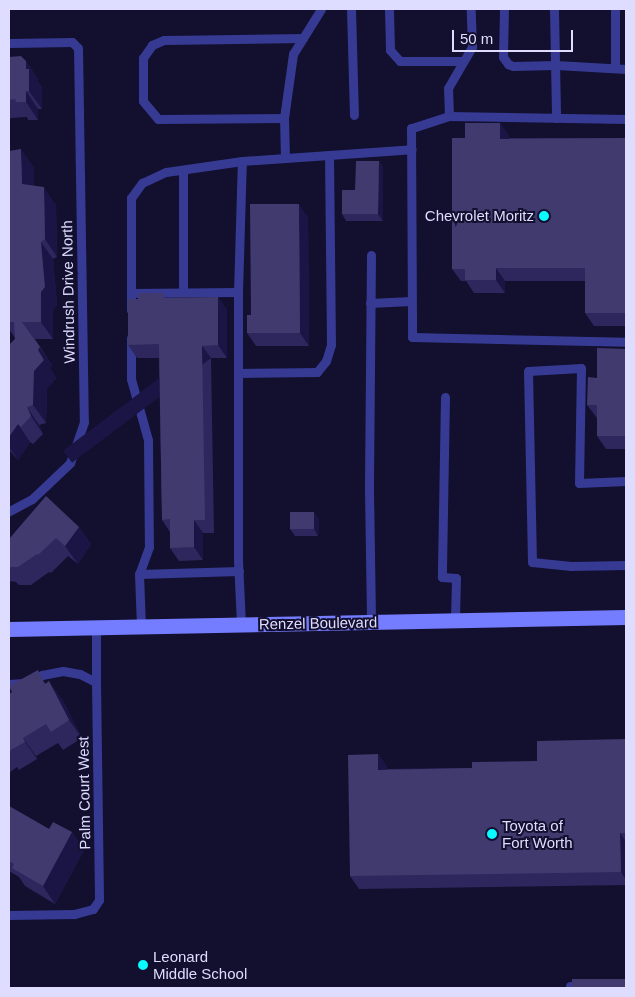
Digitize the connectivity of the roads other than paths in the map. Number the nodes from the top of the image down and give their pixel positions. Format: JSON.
{"nodes":[{"id":1,"x":321,"y":9,"type":"edge"},
{"id":2,"x":351,"y":9,"type":"edge"},
{"id":3,"x":389,"y":9,"type":"edge"},
{"id":4,"x":471,"y":9,"type":"edge"},
{"id":5,"x":504,"y":9,"type":"edge"},
{"id":6,"x":554,"y":9,"type":"edge"},
{"id":7,"x":615,"y":9,"type":"edge"},
{"id":8,"x":303,"y":38,"type":"junction"},
{"id":9,"x":9,"y":43,"type":"edge"},
{"id":10,"x":463,"y":61,"type":"junction"},
{"id":11,"x":556,"y":65,"type":"junction"},
{"id":12,"x":615,"y":68,"type":"junction"},
{"id":13,"x":626,"y":68,"type":"edge"},
{"id":14,"x":354,"y":115,"type":"dead end"},
{"id":15,"x":449,"y":116,"type":"junction"},
{"id":16,"x":284,"y":118,"type":"junction"},
{"id":17,"x":556,"y":118,"type":"junction"},
{"id":18,"x":626,"y":119,"type":"edge"},
{"id":19,"x":412,"y":149,"type":"junction"},
{"id":20,"x":329,"y":154,"type":"junction"},
{"id":21,"x":285,"y":158,"type":"junction"},
{"id":22,"x":242,"y":161,"type":"junction"},
{"id":23,"x":183,"y":170,"type":"junction"},
{"id":24,"x":371,"y":254,"type":"dead end"},
{"id":25,"x":184,"y":292,"type":"junction"},
{"id":26,"x":238,"y":292,"type":"junction"},
{"id":27,"x":131,"y":293,"type":"junction"},
{"id":28,"x":411,"y":301,"type":"junction"},
{"id":29,"x":370,"y":303,"type":"junction"},
{"id":30,"x":626,"y":342,"type":"edge"},
{"id":31,"x":238,"y":373,"type":"junction"},
{"id":32,"x":446,"y":397,"type":"dead end"},
{"id":33,"x":626,"y":481,"type":"edge"},
{"id":34,"x":9,"y":511,"type":"edge"},
{"id":35,"x":626,"y":565,"type":"edge"},
{"id":36,"x":239,"y":571,"type":"junction"},
{"id":37,"x":139,"y":574,"type":"junction"},
{"id":38,"x":626,"y":617,"type":"edge"},
{"id":39,"x":455,"y":620,"type":"junction"},
{"id":40,"x":371,"y":622,"type":"junction"},
{"id":41,"x":242,"y":624,"type":"junction"},
{"id":42,"x":141,"y":626,"type":"junction"},
{"id":43,"x":96,"y":627,"type":"junction"},
{"id":44,"x":9,"y":629,"type":"edge"},
{"id":45,"x":96,"y":682,"type":"junction"},
{"id":46,"x":9,"y":684,"type":"edge"},
{"id":47,"x":9,"y":915,"type":"edge"}],
"edges":[{"from":1,"to":8,"type":"lane"},
{"from":2,"to":14,"type":"lane"},
{"from":3,"to":10,"type":"lane"},
{"from":4,"to":10,"type":"lane"},
{"from":5,"to":11,"type":"lane"},
{"from":6,"to":11,"type":"lane"},
{"from":7,"to":12,"type":"lane"},
{"from":8,"to":16,"type":"lane"},
{"from":8,"to":16,"type":"lane"},
{"from":9,"to":34,"type":"lane","name":"Windrush Drive North"},
{"from":10,"to":15,"type":"lane"},
{"from":11,"to":12,"type":"lane"},
{"from":11,"to":17,"type":"lane"},
{"from":12,"to":13,"type":"lane"},
{"from":15,"to":17,"type":"lane"},
{"from":15,"to":19,"type":"lane"},
{"from":16,"to":21,"type":"lane"},
{"from":17,"to":18,"type":"lane"},
{"from":19,"to":20,"type":"lane"},
{"from":19,"to":28,"type":"lane"},
{"from":20,"to":21,"type":"lane"},
{"from":20,"to":31,"type":"lane"},
{"from":21,"to":22,"type":"lane"},
{"from":22,"to":23,"type":"lane"},
{"from":22,"to":26,"type":"lane"},
{"from":23,"to":25,"type":"lane"},
{"from":23,"to":27,"type":"lane"},
{"from":24,"to":29,"type":"lane"},
{"from":25,"to":26,"type":"lane"},
{"from":25,"to":27,"type":"lane"},
{"from":26,"to":31,"type":"lane"},
{"from":27,"to":37,"type":"lane"},
{"from":28,"to":29,"type":"lane"},
{"from":28,"to":30,"type":"lane"},
{"from":29,"to":40,"type":"lane"},
{"from":31,"to":36,"type":"lane"},
{"from":32,"to":39,"type":"lane"},
{"from":33,"to":35,"type":"lane"},
{"from":36,"to":37,"type":"lane"},
{"from":36,"to":41,"type":"lane"},
{"from":37,"to":42,"type":"lane"},
{"from":38,"to":39,"type":"street","name":"Renzel Boulevard"},
{"from":39,"to":40,"type":"street","name":"Renzel Boulevard"},
{"from":40,"to":41,"type":"street","name":"Renzel Boulevard"},
{"from":41,"to":42,"type":"street","name":"Renzel Boulevard"},
{"from":42,"to":43,"type":"street","name":"Renzel Boulevard"},
{"from":43,"to":44,"type":"street","name":"Renzel Boulevard"},
{"from":43,"to":45,"type":"lane","name":"Palm Court West"},
{"from":45,"to":46,"type":"lane"},
{"from":45,"to":47,"type":"lane","name":"Palm Court West"}]}
